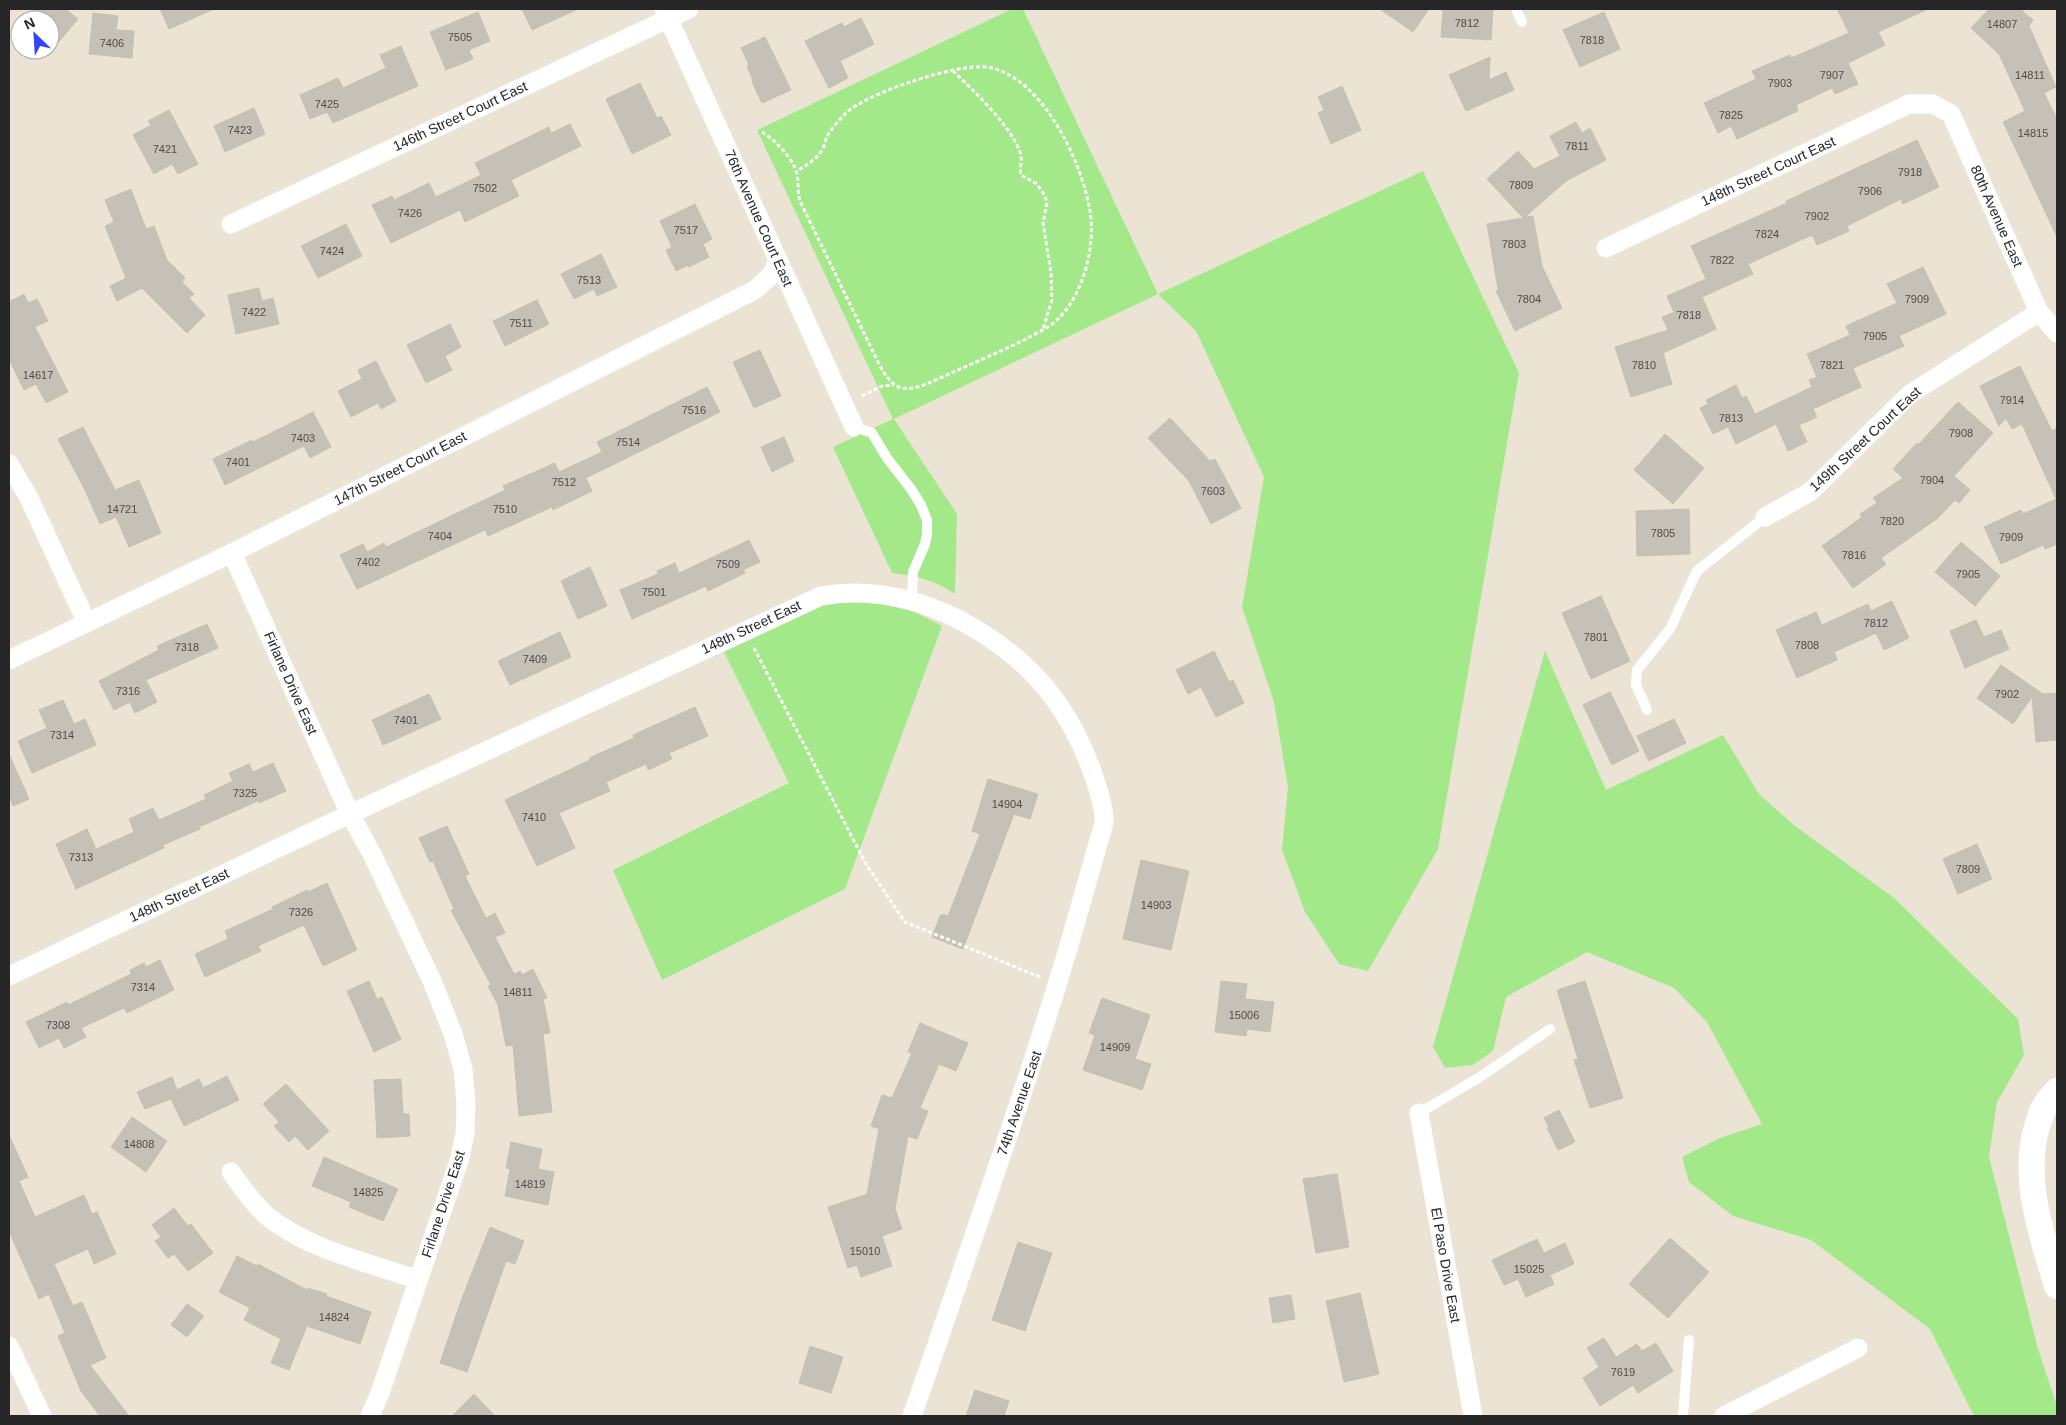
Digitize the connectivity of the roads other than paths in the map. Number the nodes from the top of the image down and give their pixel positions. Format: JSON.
{"nodes":[{"id":1,"x":689,"y":9,"type":"edge"},
{"id":2,"x":1516,"y":9,"type":"edge"},
{"id":3,"x":667,"y":14,"type":"edge"},
{"id":4,"x":1522,"y":22,"type":"dead end"},
{"id":5,"x":1933,"y":104,"type":"joint"},
{"id":6,"x":231,"y":224,"type":"dead end"},
{"id":7,"x":1606,"y":248,"type":"dead end"},
{"id":8,"x":778,"y":260,"type":"junction"},
{"id":9,"x":2039,"y":312,"type":"junction"},
{"id":10,"x":2057,"y":333,"type":"edge"},
{"id":11,"x":854,"y":427,"type":"joint"},
{"id":12,"x":9,"y":464,"type":"edge"},
{"id":13,"x":1765,"y":517,"type":"joint"},
{"id":14,"x":232,"y":553,"type":"junction"},
{"id":15,"x":912,"y":601,"type":"junction"},
{"id":16,"x":87,"y":623,"type":"junction"},
{"id":17,"x":9,"y":660,"type":"edge"},
{"id":18,"x":1647,"y":710,"type":"dead end"},
{"id":19,"x":1097,"y":786,"type":"joint"},
{"id":20,"x":353,"y":820,"type":"junction"},
{"id":21,"x":9,"y":976,"type":"edge"},
{"id":22,"x":1550,"y":1029,"type":"dead end"},
{"id":23,"x":2057,"y":1091,"type":"edge"},
{"id":24,"x":1418,"y":1113,"type":"joint"},
{"id":25,"x":231,"y":1172,"type":"dead end"},
{"id":26,"x":418,"y":1280,"type":"junction"},
{"id":27,"x":2057,"y":1286,"type":"edge"},
{"id":28,"x":1689,"y":1340,"type":"dead end"},
{"id":29,"x":9,"y":1346,"type":"edge"},
{"id":30,"x":1858,"y":1348,"type":"dead end"},
{"id":31,"x":42,"y":1416,"type":"edge"},
{"id":32,"x":370,"y":1416,"type":"edge"},
{"id":33,"x":912,"y":1416,"type":"edge"},
{"id":34,"x":1473,"y":1416,"type":"edge"},
{"id":35,"x":1683,"y":1416,"type":"edge"},
{"id":36,"x":1724,"y":1416,"type":"edge"}],
"edges":[{"from":1,"to":3,"type":"street","name":"146th Street Court East"},
{"from":2,"to":4,"type":"lane"},
{"from":3,"to":6,"type":"street","name":"146th Street Court East"},
{"from":3,"to":8,"type":"street","name":"76th Avenue Court East"},
{"from":5,"to":7,"type":"street","name":"148th Street Court East"},
{"from":5,"to":9,"type":"street","name":"80th Avenue East"},
{"from":8,"to":11,"type":"street","name":"76th Avenue Court East"},
{"from":8,"to":14,"type":"street","name":"147th Street Court East"},
{"from":9,"to":10,"type":"street","name":"80th Avenue East"},
{"from":9,"to":13,"type":"street","name":"149th Street Court East"},
{"from":11,"to":15,"type":"lane"},
{"from":12,"to":16,"type":"street"},
{"from":13,"to":18,"type":"lane"},
{"from":14,"to":16,"type":"street","name":"147th Street Court East"},
{"from":14,"to":20,"type":"street","name":"Firlane Drive East"},
{"from":15,"to":19,"type":"street","name":"148th Street East"},
{"from":15,"to":20,"type":"street","name":"148th Street East"},
{"from":16,"to":17,"type":"street","name":"147th Street Court East"},
{"from":19,"to":33,"type":"street","name":"74th Avenue East"},
{"from":20,"to":21,"type":"street","name":"148th Street East"},
{"from":20,"to":26,"type":"street","name":"Firlane Drive East"},
{"from":22,"to":24,"type":"lane"},
{"from":23,"to":27,"type":"street"},
{"from":24,"to":34,"type":"street","name":"El Paso Drive East"},
{"from":25,"to":26,"type":"street"},
{"from":26,"to":32,"type":"street","name":"Firlane Drive East"},
{"from":28,"to":35,"type":"lane"},
{"from":29,"to":31,"type":"street"},
{"from":30,"to":36,"type":"street"}]}
